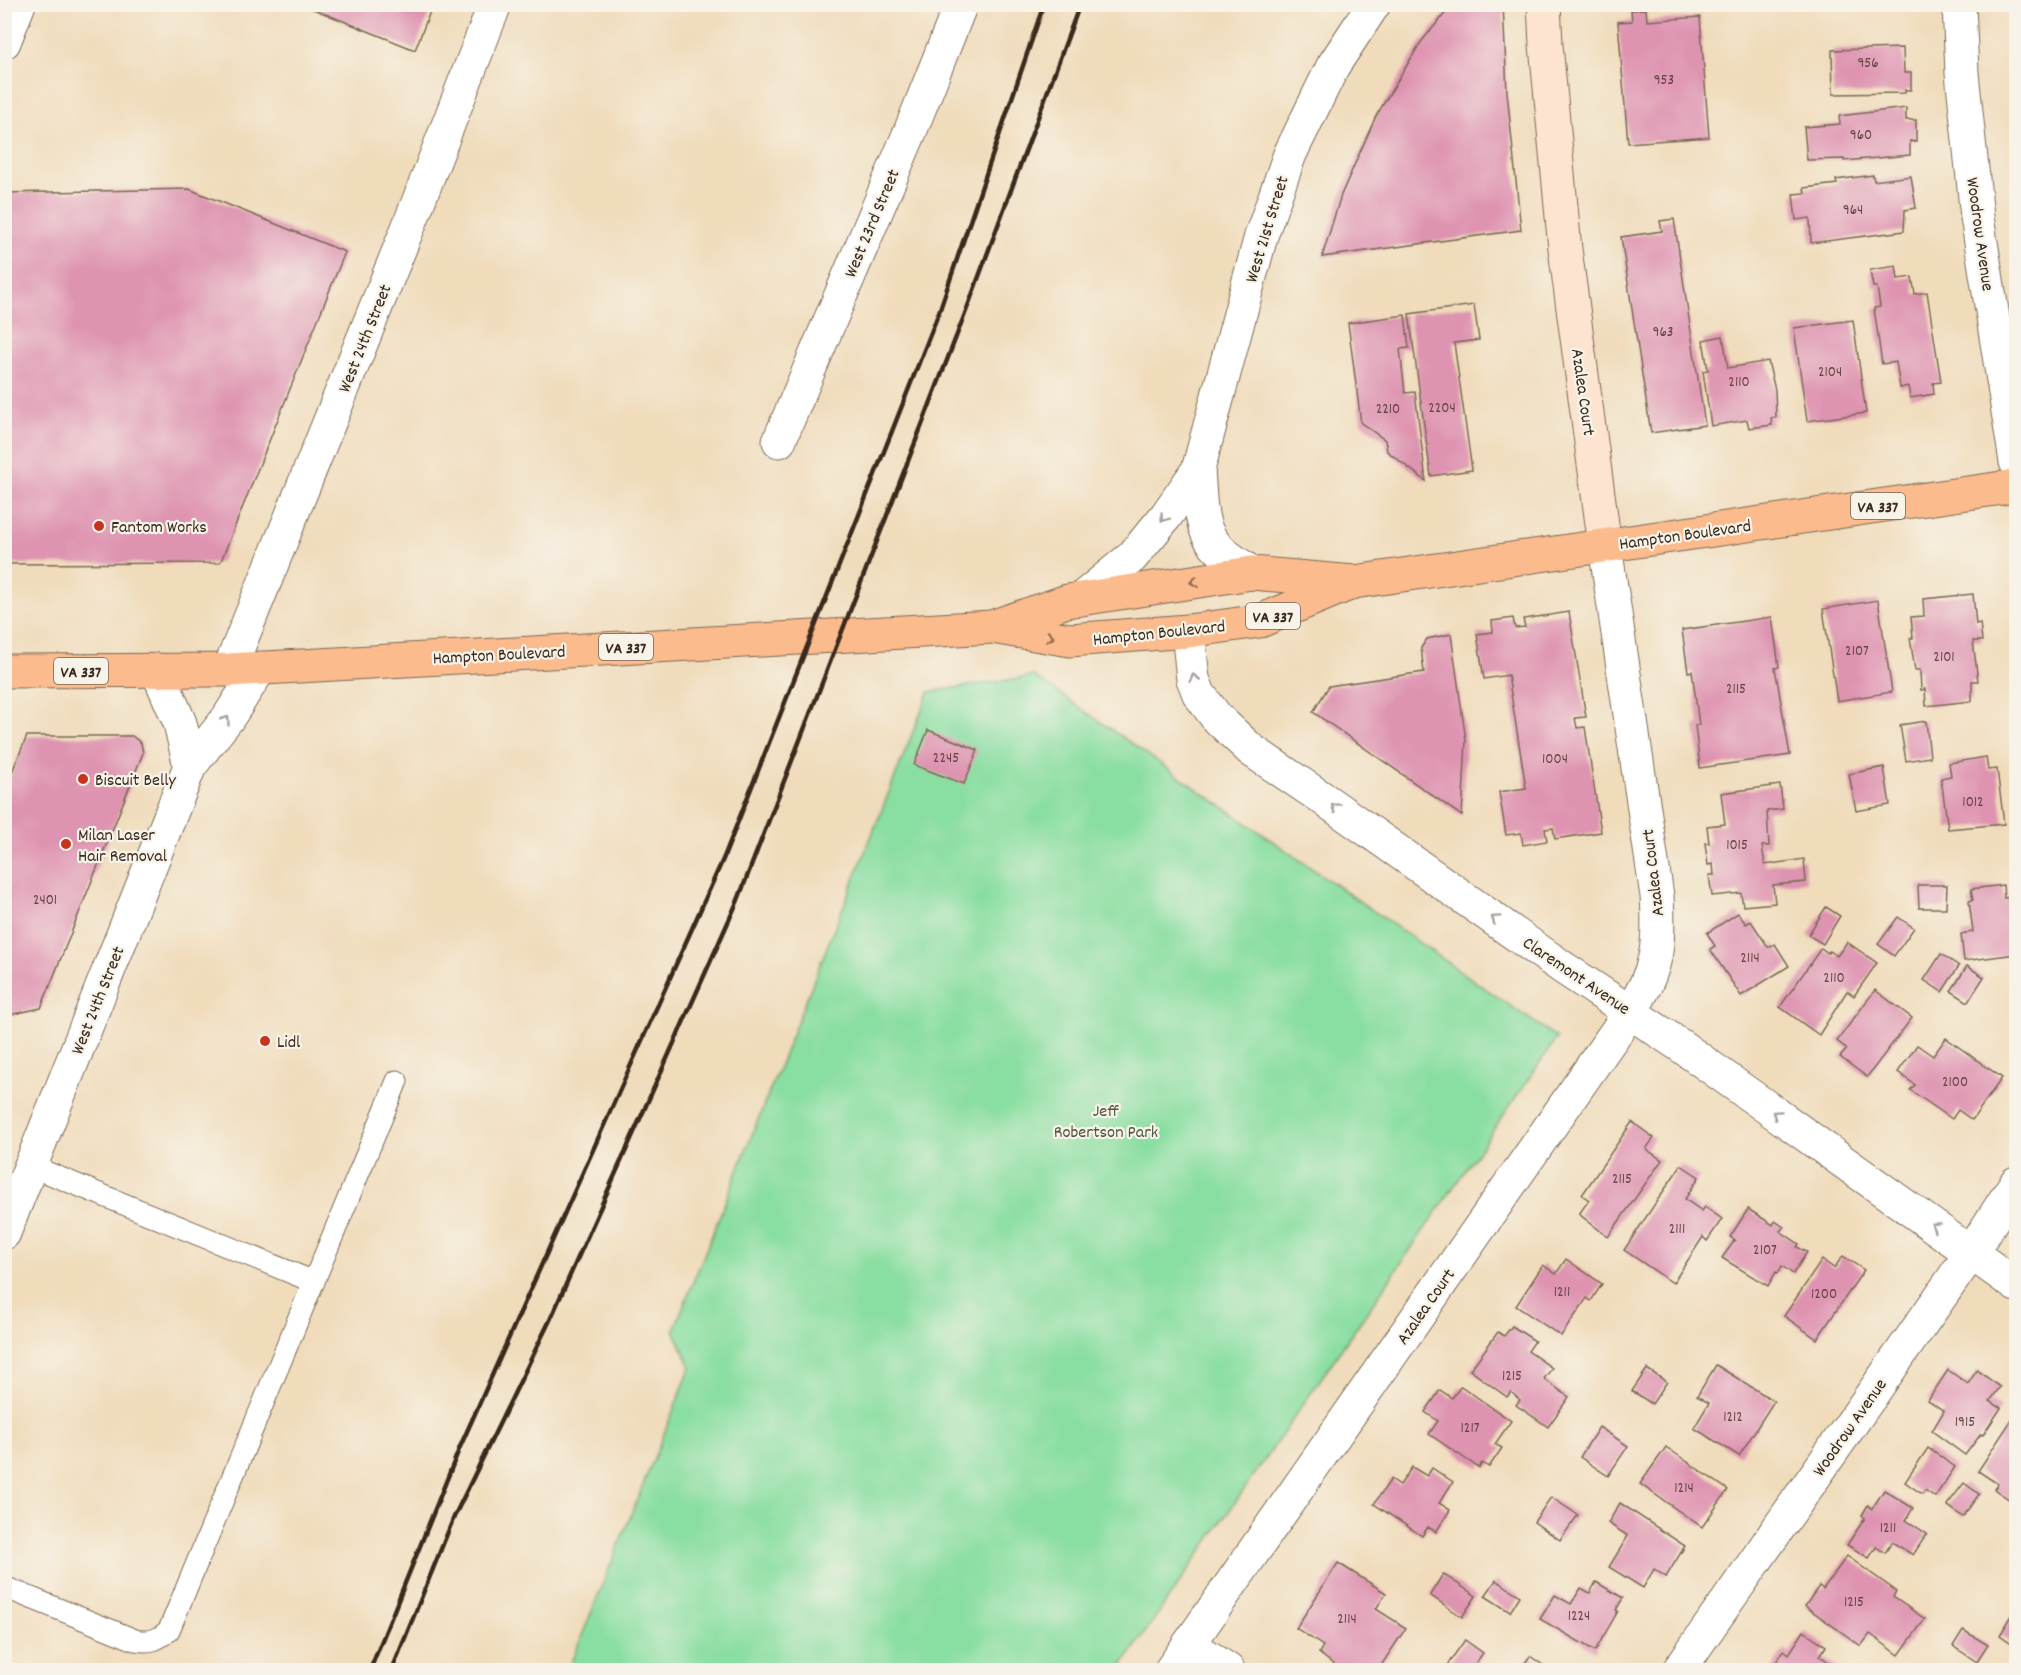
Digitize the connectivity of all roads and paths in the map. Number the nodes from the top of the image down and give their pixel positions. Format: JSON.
{"nodes":[{"id":1,"x":19,"y":4,"type":"edge"},
{"id":2,"x":495,"y":4,"type":"edge"},
{"id":3,"x":961,"y":4,"type":"edge"},
{"id":4,"x":1374,"y":4,"type":"edge"},
{"id":5,"x":1544,"y":4,"type":"edge"},
{"id":6,"x":1959,"y":4,"type":"edge"},
{"id":7,"x":4,"y":42,"type":"edge"},
{"id":8,"x":779,"y":441,"type":"dead end"},
{"id":9,"x":2016,"y":462,"type":"edge"},
{"id":10,"x":1198,"y":470,"type":"junction"},
{"id":11,"x":2016,"y":486,"type":"edge"},
{"id":12,"x":1605,"y":546,"type":"junction"},
{"id":13,"x":1252,"y":573,"type":"junction"},
{"id":14,"x":1354,"y":582,"type":"junction"},
{"id":15,"x":1081,"y":599,"type":"junction"},
{"id":16,"x":992,"y":627,"type":"junction"},
{"id":17,"x":1188,"y":630,"type":"junction"},
{"id":18,"x":244,"y":669,"type":"junction"},
{"id":19,"x":157,"y":670,"type":"junction"},
{"id":20,"x":4,"y":671,"type":"edge"},
{"id":21,"x":190,"y":766,"type":"junction"},
{"id":22,"x":1630,"y":1012,"type":"junction"},
{"id":23,"x":397,"y":1081,"type":"dead end"},
{"id":24,"x":30,"y":1166,"type":"junction"},
{"id":25,"x":2016,"y":1183,"type":"edge"},
{"id":26,"x":4,"y":1233,"type":"edge"},
{"id":27,"x":1971,"y":1253,"type":"junction"},
{"id":28,"x":314,"y":1282,"type":"junction"},
{"id":29,"x":2016,"y":1285,"type":"edge"},
{"id":30,"x":4,"y":1587,"type":"edge"},
{"id":31,"x":1189,"y":1644,"type":"junction"},
{"id":32,"x":1171,"y":1671,"type":"edge"},
{"id":33,"x":1228,"y":1671,"type":"edge"},
{"id":34,"x":1679,"y":1671,"type":"edge"}],
"edges":[{"from":1,"to":7,"type":"street"},
{"from":2,"to":18,"type":"street","name":"West 24th Street"},
{"from":3,"to":8,"type":"street","name":"West 23rd Street"},
{"from":4,"to":10,"type":"street","name":"West 21st Street"},
{"from":5,"to":12,"type":"street","name":"Azalea Court"},
{"from":6,"to":9,"type":"street","name":"Woodrow Avenue"},
{"from":10,"to":13,"type":"street","name":"West 21st Street"},
{"from":10,"to":15,"type":"street","name":"West 21st Street","one_way":true},
{"from":11,"to":12,"type":"main road","name":"Hampton Boulevard","number":"VA 337"},
{"from":12,"to":14,"type":"main road","name":"Hampton Boulevard","number":"VA 337"},
{"from":12,"to":22,"type":"street","name":"Azalea Court"},
{"from":13,"to":14,"type":"main road","name":"Hampton Boulevard","number":"VA 337"},
{"from":13,"to":15,"type":"main road","name":"Hampton Boulevard","number":"VA 337","one_way":true},
{"from":14,"to":17,"type":"main road","name":"Hampton Boulevard","number":"VA 337"},
{"from":15,"to":16,"type":"main road","name":"Hampton Boulevard","number":"VA 337"},
{"from":16,"to":17,"type":"main road","name":"Hampton Boulevard","number":"VA 337","one_way":true},
{"from":16,"to":18,"type":"main road","name":"Hampton Boulevard","number":"VA 337"},
{"from":22,"to":17,"type":"street","name":"Claremont Avenue","one_way":true},
{"from":18,"to":19,"type":"main road","name":"Hampton Boulevard","number":"VA 337"},
{"from":21,"to":18,"type":"street","name":"West 24th Street","one_way":true},
{"from":19,"to":20,"type":"main road","name":"Hampton Boulevard","number":"VA 337"},
{"from":19,"to":21,"type":"street"},
{"from":21,"to":24,"type":"street","name":"West 24th Street"},
{"from":27,"to":22,"type":"street","name":"Claremont Avenue","one_way":true},
{"from":22,"to":31,"type":"street","name":"Azalea Court"},
{"from":23,"to":28,"type":"lane"},
{"from":24,"to":26,"type":"street","name":"West 24th Street"},
{"from":24,"to":28,"type":"lane"},
{"from":25,"to":27,"type":"street","name":"Woodrow Avenue"},
{"from":27,"to":29,"type":"street","name":"Claremont Avenue"},
{"from":27,"to":34,"type":"street","name":"Woodrow Avenue"},
{"from":28,"to":30,"type":"lane"},
{"from":31,"to":32,"type":"street","name":"Azalea Court"},
{"from":31,"to":33,"type":"street"}]}
